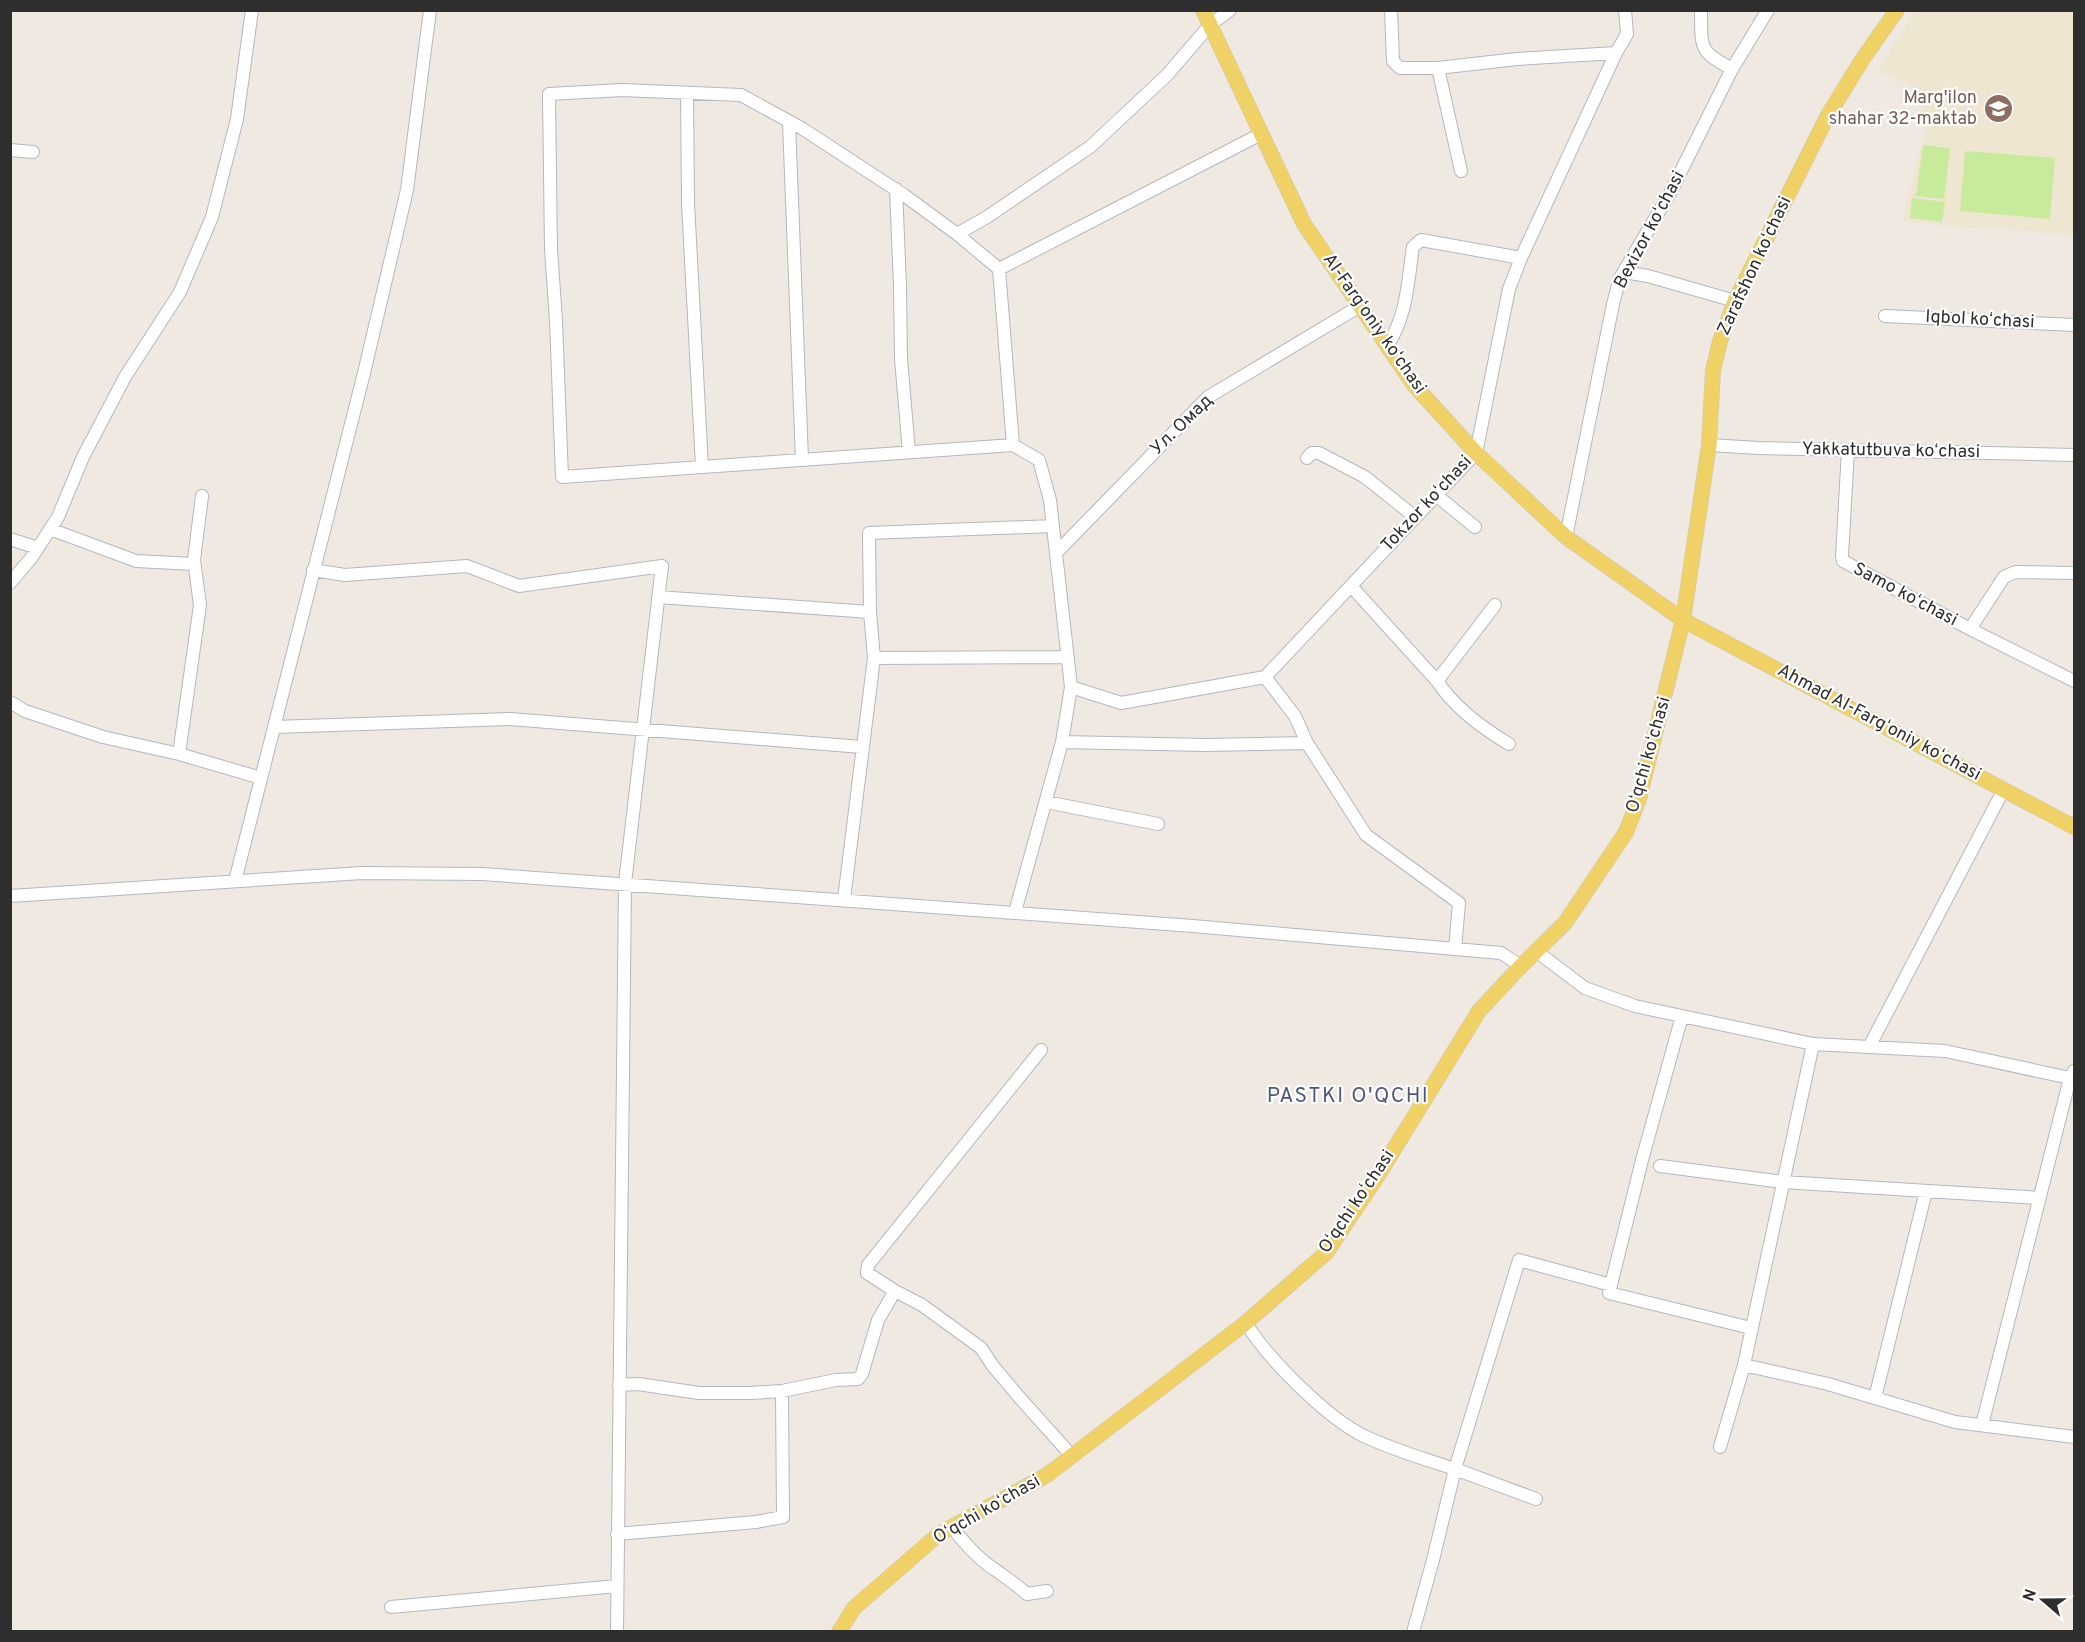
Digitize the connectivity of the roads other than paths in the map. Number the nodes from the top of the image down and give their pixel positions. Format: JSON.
{"nodes":[{"id":1,"x":252,"y":10,"type":"edge"},
{"id":2,"x":430,"y":10,"type":"edge"},
{"id":3,"x":1203,"y":10,"type":"edge"},
{"id":4,"x":1230,"y":10,"type":"edge"},
{"id":5,"x":1391,"y":10,"type":"edge"},
{"id":6,"x":1625,"y":10,"type":"edge"},
{"id":7,"x":1701,"y":10,"type":"edge"},
{"id":8,"x":1768,"y":10,"type":"edge"},
{"id":9,"x":1897,"y":10,"type":"edge"},
{"id":10,"x":1210,"y":25,"type":"junction"},
{"id":11,"x":1616,"y":53,"type":"junction"},
{"id":12,"x":1438,"y":68,"type":"junction"},
{"id":13,"x":1732,"y":69,"type":"junction"},
{"id":14,"x":687,"y":93,"type":"junction"},
{"id":15,"x":789,"y":122,"type":"junction"},
{"id":16,"x":1261,"y":134,"type":"junction"},
{"id":17,"x":10,"y":150,"type":"edge"},
{"id":18,"x":33,"y":152,"type":"dead end"},
{"id":19,"x":1461,"y":171,"type":"dead end"},
{"id":20,"x":896,"y":189,"type":"junction"},
{"id":21,"x":957,"y":234,"type":"junction"},
{"id":22,"x":1521,"y":258,"type":"junction"},
{"id":23,"x":999,"y":269,"type":"junction"},
{"id":24,"x":1624,"y":272,"type":"junction"},
{"id":25,"x":1735,"y":301,"type":"junction"},
{"id":26,"x":1360,"y":306,"type":"junction"},
{"id":27,"x":1885,"y":316,"type":"dead end"},
{"id":28,"x":2074,"y":325,"type":"edge"},
{"id":29,"x":1387,"y":346,"type":"junction"},
{"id":30,"x":1013,"y":445,"type":"junction"},
{"id":31,"x":1708,"y":445,"type":"junction"},
{"id":32,"x":1848,"y":450,"type":"junction"},
{"id":33,"x":909,"y":452,"type":"junction"},
{"id":34,"x":1476,"y":453,"type":"junction"},
{"id":35,"x":2074,"y":455,"type":"edge"},
{"id":36,"x":1307,"y":458,"type":"dead end"},
{"id":37,"x":802,"y":460,"type":"junction"},
{"id":38,"x":702,"y":467,"type":"junction"},
{"id":39,"x":1436,"y":495,"type":"junction"},
{"id":40,"x":202,"y":496,"type":"dead end"},
{"id":41,"x":1415,"y":517,"type":"junction"},
{"id":42,"x":1053,"y":526,"type":"junction"},
{"id":43,"x":1475,"y":527,"type":"dead end"},
{"id":44,"x":50,"y":529,"type":"junction"},
{"id":45,"x":1566,"y":537,"type":"junction"},
{"id":46,"x":10,"y":539,"type":"edge"},
{"id":47,"x":38,"y":548,"type":"junction"},
{"id":48,"x":1056,"y":553,"type":"junction"},
{"id":49,"x":194,"y":564,"type":"junction"},
{"id":50,"x":313,"y":570,"type":"junction"},
{"id":51,"x":2074,"y":573,"type":"edge"},
{"id":52,"x":10,"y":583,"type":"edge"},
{"id":53,"x":1351,"y":586,"type":"junction"},
{"id":54,"x":658,"y":597,"type":"junction"},
{"id":55,"x":1496,"y":605,"type":"dead end"},
{"id":56,"x":870,"y":612,"type":"junction"},
{"id":57,"x":1683,"y":620,"type":"junction"},
{"id":58,"x":1970,"y":629,"type":"junction"},
{"id":59,"x":1068,"y":657,"type":"junction"},
{"id":60,"x":874,"y":658,"type":"junction"},
{"id":61,"x":1265,"y":677,"type":"junction"},
{"id":62,"x":1437,"y":681,"type":"junction"},
{"id":63,"x":2074,"y":681,"type":"edge"},
{"id":64,"x":1071,"y":687,"type":"junction"},
{"id":65,"x":10,"y":702,"type":"edge"},
{"id":66,"x":274,"y":727,"type":"junction"},
{"id":67,"x":643,"y":729,"type":"junction"},
{"id":68,"x":1062,"y":742,"type":"junction"},
{"id":69,"x":1307,"y":742,"type":"junction"},
{"id":70,"x":1509,"y":744,"type":"dead end"},
{"id":71,"x":862,"y":747,"type":"junction"},
{"id":72,"x":179,"y":754,"type":"junction"},
{"id":73,"x":261,"y":778,"type":"junction"},
{"id":74,"x":2004,"y":789,"type":"junction"},
{"id":75,"x":1046,"y":802,"type":"junction"},
{"id":76,"x":1158,"y":824,"type":"dead end"},
{"id":77,"x":2074,"y":827,"type":"edge"},
{"id":78,"x":235,"y":881,"type":"junction"},
{"id":79,"x":625,"y":883,"type":"junction"},
{"id":80,"x":10,"y":896,"type":"edge"},
{"id":81,"x":844,"y":899,"type":"junction"},
{"id":82,"x":1016,"y":912,"type":"junction"},
{"id":83,"x":1455,"y":949,"type":"junction"},
{"id":84,"x":1536,"y":951,"type":"junction"},
{"id":85,"x":1521,"y":966,"type":"junction"},
{"id":86,"x":1682,"y":1016,"type":"junction"},
{"id":87,"x":1813,"y":1044,"type":"junction"},
{"id":88,"x":1869,"y":1047,"type":"junction"},
{"id":89,"x":1041,"y":1050,"type":"dead end"},
{"id":90,"x":2072,"y":1075,"type":"edge"},
{"id":91,"x":1660,"y":1166,"type":"dead end"},
{"id":92,"x":1783,"y":1182,"type":"junction"},
{"id":93,"x":1926,"y":1191,"type":"junction"},
{"id":94,"x":2040,"y":1198,"type":"junction"},
{"id":95,"x":1611,"y":1285,"type":"junction"},
{"id":96,"x":895,"y":1291,"type":"junction"},
{"id":97,"x":1246,"y":1323,"type":"junction"},
{"id":98,"x":1751,"y":1328,"type":"junction"},
{"id":99,"x":1744,"y":1365,"type":"junction"},
{"id":100,"x":619,"y":1385,"type":"junction"},
{"id":101,"x":782,"y":1392,"type":"junction"},
{"id":102,"x":1875,"y":1398,"type":"junction"},
{"id":103,"x":1982,"y":1425,"type":"junction"},
{"id":104,"x":2074,"y":1437,"type":"edge"},
{"id":105,"x":1720,"y":1447,"type":"dead end"},
{"id":106,"x":1072,"y":1456,"type":"junction"},
{"id":107,"x":1455,"y":1469,"type":"junction"},
{"id":108,"x":1536,"y":1499,"type":"dead end"},
{"id":109,"x":952,"y":1527,"type":"junction"},
{"id":110,"x":617,"y":1534,"type":"junction"},
{"id":111,"x":617,"y":1586,"type":"junction"},
{"id":112,"x":1047,"y":1591,"type":"dead end"},
{"id":113,"x":392,"y":1607,"type":"dead end"},
{"id":114,"x":616,"y":1632,"type":"edge"},
{"id":115,"x":839,"y":1632,"type":"edge"},
{"id":116,"x":1413,"y":1632,"type":"edge"}],
"edges":[{"from":1,"to":44,"type":"street"},
{"from":2,"to":50,"type":"street"},
{"from":3,"to":10,"type":"main road","name":"Al-Fargʻoniy koʻchasi"},
{"from":4,"to":10,"type":"street"},
{"from":5,"to":12,"type":"street"},
{"from":6,"to":11,"type":"street","name":"Tokzor koʻchasi"},
{"from":7,"to":13,"type":"street"},
{"from":8,"to":13,"type":"street","name":"Bexizor koʻchasi"},
{"from":9,"to":25,"type":"main road","name":"Zarafshon koʻchasi"},
{"from":10,"to":16,"type":"main road","name":"Al-Fargʻoniy koʻchasi"},
{"from":10,"to":21,"type":"street"},
{"from":11,"to":12,"type":"street"},
{"from":11,"to":22,"type":"street","name":"Tokzor koʻchasi"},
{"from":12,"to":19,"type":"street"},
{"from":13,"to":24,"type":"street","name":"Bexizor koʻchasi"},
{"from":14,"to":15,"type":"street"},
{"from":14,"to":38,"type":"street"},
{"from":14,"to":38,"type":"street"},
{"from":15,"to":20,"type":"street"},
{"from":15,"to":37,"type":"street"},
{"from":16,"to":23,"type":"street"},
{"from":16,"to":26,"type":"main road","name":"Al-Fargʻoniy koʻchasi"},
{"from":17,"to":18,"type":"street"},
{"from":20,"to":21,"type":"street"},
{"from":20,"to":33,"type":"street"},
{"from":21,"to":23,"type":"street"},
{"from":22,"to":29,"type":"street"},
{"from":22,"to":34,"type":"street","name":"Tokzor koʻchasi"},
{"from":23,"to":30,"type":"street"},
{"from":24,"to":25,"type":"street"},
{"from":24,"to":45,"type":"street","name":"Bexizor koʻchasi"},
{"from":25,"to":31,"type":"main road","name":"Zarafshon koʻchasi"},
{"from":26,"to":29,"type":"main road","name":"Al-Fargʻoniy koʻchasi"},
{"from":26,"to":48,"type":"street","name":"Ул. Омад"},
{"from":27,"to":28,"type":"street","name":"Iqbol koʻchasi"},
{"from":29,"to":34,"type":"main road","name":"Al-Fargʻoniy koʻchasi"},
{"from":30,"to":33,"type":"street"},
{"from":30,"to":42,"type":"street"},
{"from":31,"to":32,"type":"street","name":"Yakkatutbuva koʻchasi"},
{"from":31,"to":57,"type":"main road","name":"Zarafshon koʻchasi"},
{"from":32,"to":35,"type":"street","name":"Yakkatutbuva koʻchasi"},
{"from":32,"to":58,"type":"street","name":"Samo koʻchasi"},
{"from":33,"to":37,"type":"street"},
{"from":34,"to":39,"type":"street","name":"Tokzor koʻchasi"},
{"from":34,"to":45,"type":"main road","name":"Al-Fargʻoniy koʻchasi"},
{"from":36,"to":41,"type":"street"},
{"from":37,"to":38,"type":"street"},
{"from":39,"to":41,"type":"street","name":"Tokzor koʻchasi"},
{"from":39,"to":43,"type":"street"},
{"from":40,"to":49,"type":"street"},
{"from":41,"to":53,"type":"street","name":"Tokzor koʻchasi"},
{"from":42,"to":48,"type":"street"},
{"from":42,"to":56,"type":"street"},
{"from":44,"to":47,"type":"street"},
{"from":44,"to":49,"type":"street"},
{"from":45,"to":57,"type":"main road","name":"Al-Fargʻoniy koʻchasi"},
{"from":46,"to":47,"type":"street"},
{"from":47,"to":52,"type":"street"},
{"from":48,"to":59,"type":"street"},
{"from":49,"to":72,"type":"street"},
{"from":50,"to":54,"type":"street"},
{"from":50,"to":66,"type":"street"},
{"from":51,"to":58,"type":"street","name":"Samo koʻchasi"},
{"from":53,"to":61,"type":"street","name":"Tokzor koʻchasi"},
{"from":53,"to":62,"type":"street"},
{"from":54,"to":56,"type":"street"},
{"from":54,"to":67,"type":"street"},
{"from":55,"to":62,"type":"street"},
{"from":56,"to":60,"type":"street"},
{"from":57,"to":74,"type":"main road","name":"Ahmad Al-Fargʻoniy koʻchasi"},
{"from":57,"to":84,"type":"main road","name":"Oʻqchi koʻchasi"},
{"from":58,"to":63,"type":"street","name":"Samo koʻchasi"},
{"from":59,"to":60,"type":"street"},
{"from":59,"to":64,"type":"street"},
{"from":60,"to":71,"type":"street"},
{"from":61,"to":64,"type":"street"},
{"from":61,"to":69,"type":"street"},
{"from":62,"to":70,"type":"street"},
{"from":64,"to":68,"type":"street"},
{"from":65,"to":72,"type":"street"},
{"from":66,"to":67,"type":"street"},
{"from":66,"to":73,"type":"street"},
{"from":67,"to":71,"type":"street"},
{"from":67,"to":79,"type":"street"},
{"from":68,"to":69,"type":"street"},
{"from":68,"to":75,"type":"street"},
{"from":69,"to":83,"type":"street"},
{"from":71,"to":81,"type":"street"},
{"from":72,"to":73,"type":"street"},
{"from":73,"to":78,"type":"street"},
{"from":74,"to":77,"type":"main road","name":"Ahmad Al-Fargʻoniy koʻchasi"},
{"from":74,"to":88,"type":"street"},
{"from":75,"to":76,"type":"street"},
{"from":75,"to":82,"type":"street"},
{"from":78,"to":79,"type":"street"},
{"from":78,"to":80,"type":"street"},
{"from":79,"to":81,"type":"street"},
{"from":79,"to":100,"type":"street"},
{"from":81,"to":82,"type":"street"},
{"from":82,"to":83,"type":"street"},
{"from":83,"to":85,"type":"street"},
{"from":84,"to":85,"type":"main road","name":"Oʻqchi koʻchasi"},
{"from":84,"to":86,"type":"street"},
{"from":85,"to":97,"type":"main road","name":"Oʻqchi koʻchasi"},
{"from":86,"to":87,"type":"street"},
{"from":86,"to":95,"type":"street"},
{"from":87,"to":88,"type":"street"},
{"from":87,"to":92,"type":"street"},
{"from":88,"to":90,"type":"street"},
{"from":89,"to":96,"type":"street"},
{"from":90,"to":94,"type":"street"},
{"from":91,"to":92,"type":"street"},
{"from":92,"to":93,"type":"street"},
{"from":92,"to":98,"type":"street"},
{"from":93,"to":94,"type":"street"},
{"from":93,"to":102,"type":"street"},
{"from":94,"to":103,"type":"street"},
{"from":95,"to":98,"type":"street"},
{"from":95,"to":107,"type":"street"},
{"from":96,"to":101,"type":"street"},
{"from":96,"to":106,"type":"street"},
{"from":97,"to":106,"type":"main road","name":"Oʻqchi koʻchasi"},
{"from":97,"to":107,"type":"street"},
{"from":98,"to":99,"type":"street"},
{"from":99,"to":102,"type":"street"},
{"from":99,"to":105,"type":"street"},
{"from":100,"to":101,"type":"street"},
{"from":100,"to":110,"type":"street"},
{"from":101,"to":110,"type":"street"},
{"from":102,"to":103,"type":"street"},
{"from":103,"to":104,"type":"street"},
{"from":106,"to":109,"type":"main road","name":"Oʻqchi koʻchasi"},
{"from":107,"to":108,"type":"street"},
{"from":107,"to":116,"type":"street"},
{"from":109,"to":112,"type":"street"},
{"from":109,"to":115,"type":"main road","name":"Oʻqchi koʻchasi"},
{"from":110,"to":111,"type":"street"},
{"from":111,"to":113,"type":"street"},
{"from":111,"to":114,"type":"street"}]}
